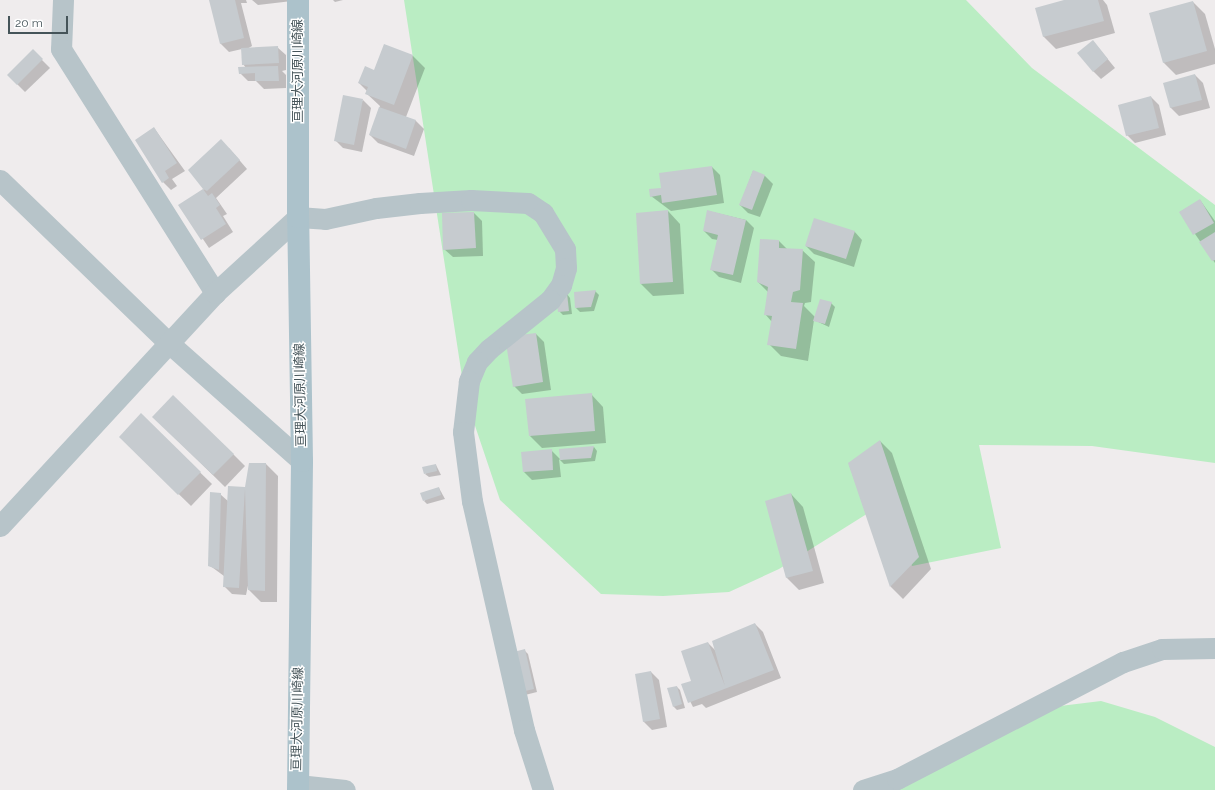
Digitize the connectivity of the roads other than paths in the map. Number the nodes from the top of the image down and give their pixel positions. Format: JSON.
{"nodes":[{"id":1,"x":63,"y":0,"type":"edge"},
{"id":2,"x":298,"y":0,"type":"edge"},
{"id":3,"x":0,"y":180,"type":"edge"},
{"id":4,"x":298,"y":217,"type":"junction"},
{"id":5,"x":215,"y":293,"type":"junction"},
{"id":6,"x":170,"y":344,"type":"junction"},
{"id":7,"x":302,"y":461,"type":"junction"},
{"id":8,"x":0,"y":526,"type":"edge"},
{"id":9,"x":1215,"y":648,"type":"edge"},
{"id":10,"x":298,"y":788,"type":"edge"},
{"id":11,"x":344,"y":790,"type":"edge"},
{"id":12,"x":543,"y":790,"type":"edge"},
{"id":13,"x":863,"y":790,"type":"edge"}],
"edges":[{"from":1,"to":5,"type":"street"},
{"from":2,"to":4,"type":"main road","name":"亘理大河原川崎線"},
{"from":3,"to":6,"type":"street"},
{"from":4,"to":5,"type":"street"},
{"from":4,"to":7,"type":"main road","name":"亘理大河原川崎線"},
{"from":4,"to":12,"type":"street"},
{"from":5,"to":6,"type":"street"},
{"from":6,"to":7,"type":"street"},
{"from":6,"to":8,"type":"street"},
{"from":7,"to":10,"type":"main road","name":"亘理大河原川崎線"},
{"from":9,"to":13,"type":"street"},
{"from":10,"to":11,"type":"street"}]}
